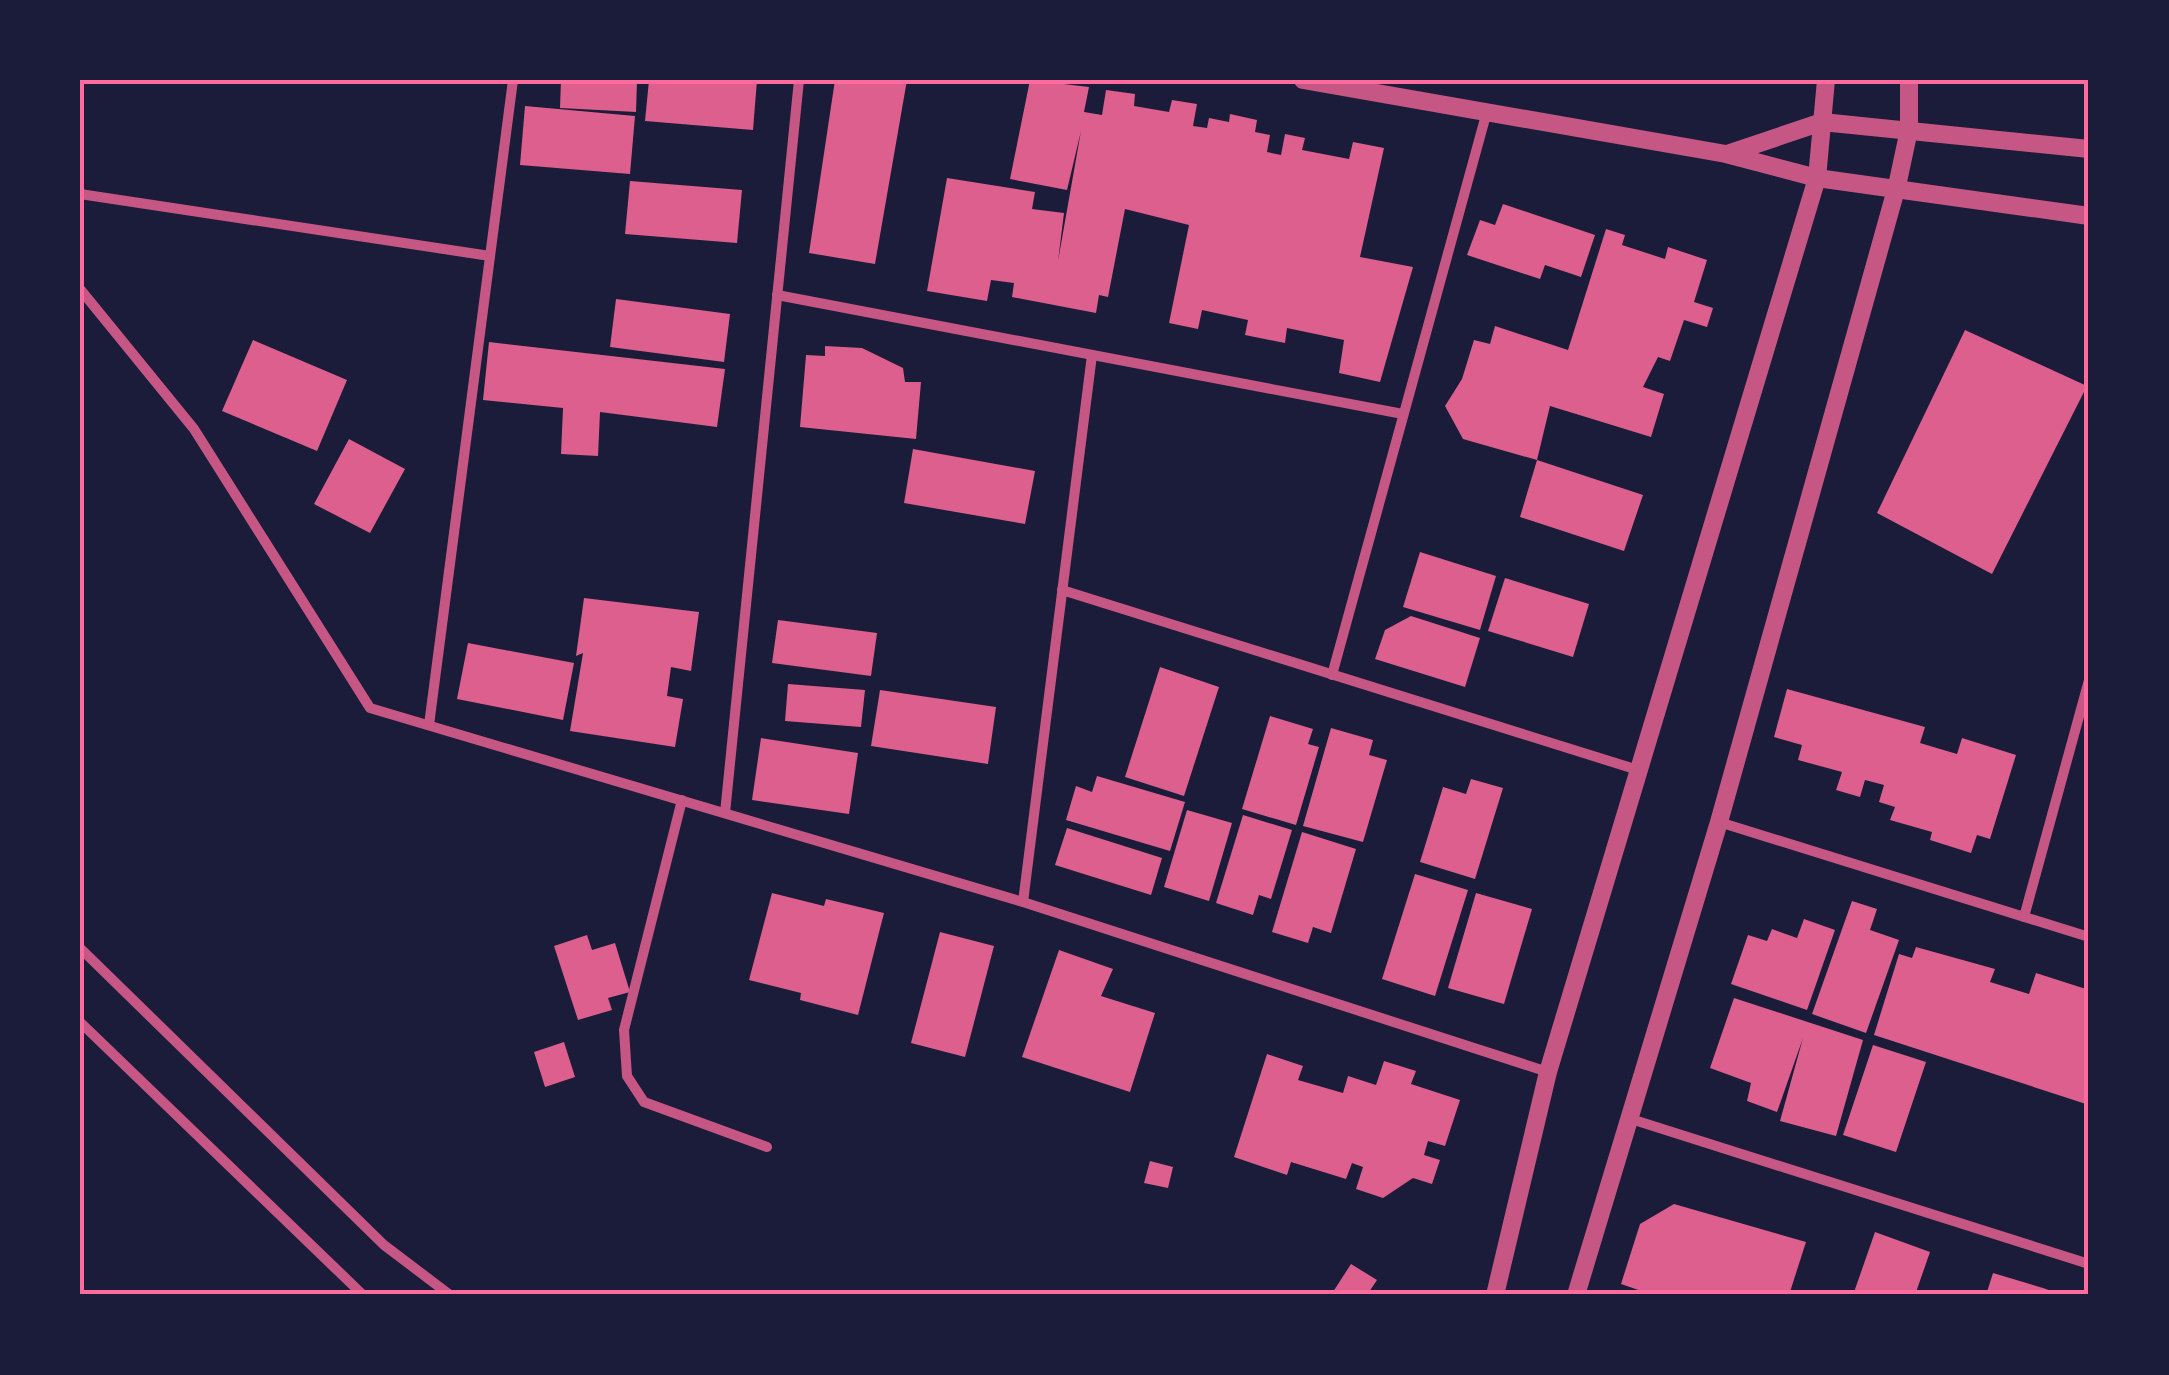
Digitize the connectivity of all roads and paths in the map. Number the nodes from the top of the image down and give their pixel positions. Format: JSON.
{"nodes":[{"id":1,"x":514,"y":80,"type":"edge"},
{"id":2,"x":798,"y":80,"type":"edge"},
{"id":3,"x":1303,"y":80,"type":"edge"},
{"id":4,"x":1826,"y":80,"type":"edge"},
{"id":5,"x":1909,"y":80,"type":"edge"},
{"id":6,"x":1486,"y":115,"type":"junction"},
{"id":7,"x":1822,"y":122,"type":"junction"},
{"id":8,"x":1909,"y":130,"type":"junction"},
{"id":9,"x":2089,"y":149,"type":"edge"},
{"id":10,"x":1726,"y":154,"type":"junction"},
{"id":11,"x":1817,"y":178,"type":"junction"},
{"id":12,"x":1897,"y":186,"type":"junction"},
{"id":13,"x":80,"y":194,"type":"edge"},
{"id":14,"x":2089,"y":216,"type":"edge"},
{"id":15,"x":490,"y":256,"type":"junction"},
{"id":16,"x":80,"y":289,"type":"edge"},
{"id":17,"x":777,"y":296,"type":"junction"},
{"id":18,"x":1092,"y":355,"type":"junction"},
{"id":19,"x":1403,"y":414,"type":"junction"},
{"id":20,"x":1062,"y":590,"type":"junction"},
{"id":21,"x":1332,"y":674,"type":"junction"},
{"id":22,"x":2089,"y":680,"type":"edge"},
{"id":23,"x":429,"y":726,"type":"junction"},
{"id":24,"x":1638,"y":770,"type":"junction"},
{"id":25,"x":682,"y":800,"type":"junction"},
{"id":26,"x":724,"y":813,"type":"junction"},
{"id":27,"x":1720,"y":822,"type":"junction"},
{"id":28,"x":1023,"y":902,"type":"junction"},
{"id":29,"x":2024,"y":917,"type":"junction"},
{"id":30,"x":2089,"y":938,"type":"edge"},
{"id":31,"x":80,"y":948,"type":"edge"},
{"id":32,"x":80,"y":1022,"type":"edge"},
{"id":33,"x":1548,"y":1072,"type":"junction"},
{"id":34,"x":1630,"y":1118,"type":"junction"},
{"id":35,"x":767,"y":1147,"type":"dead end"},
{"id":36,"x":2089,"y":1264,"type":"edge"},
{"id":37,"x":363,"y":1295,"type":"edge"},
{"id":38,"x":450,"y":1295,"type":"edge"},
{"id":39,"x":1495,"y":1295,"type":"edge"},
{"id":40,"x":1576,"y":1295,"type":"edge"}],
"edges":[{"from":1,"to":15,"type":"street"},
{"from":2,"to":17,"type":"street"},
{"from":3,"to":6,"type":"street"},
{"from":4,"to":7,"type":"street"},
{"from":5,"to":8,"type":"street"},
{"from":6,"to":10,"type":"street"},
{"from":6,"to":19,"type":"street"},
{"from":7,"to":8,"type":"street"},
{"from":7,"to":10,"type":"street"},
{"from":7,"to":11,"type":"street"},
{"from":8,"to":9,"type":"street"},
{"from":8,"to":12,"type":"street"},
{"from":10,"to":11,"type":"street"},
{"from":11,"to":12,"type":"street"},
{"from":11,"to":24,"type":"street"},
{"from":12,"to":14,"type":"street"},
{"from":12,"to":27,"type":"street"},
{"from":13,"to":15,"type":"street"},
{"from":15,"to":23,"type":"street"},
{"from":16,"to":23,"type":"street"},
{"from":17,"to":18,"type":"street"},
{"from":17,"to":26,"type":"street"},
{"from":18,"to":19,"type":"street"},
{"from":18,"to":20,"type":"street"},
{"from":19,"to":21,"type":"street"},
{"from":20,"to":21,"type":"street"},
{"from":20,"to":28,"type":"street"},
{"from":21,"to":24,"type":"street"},
{"from":22,"to":29,"type":"street"},
{"from":23,"to":25,"type":"street"},
{"from":24,"to":33,"type":"street"},
{"from":25,"to":26,"type":"street"},
{"from":25,"to":35,"type":"street"},
{"from":26,"to":28,"type":"street"},
{"from":27,"to":29,"type":"street"},
{"from":27,"to":34,"type":"street"},
{"from":28,"to":33,"type":"street"},
{"from":29,"to":30,"type":"street"},
{"from":31,"to":38,"type":"street"},
{"from":32,"to":37,"type":"street"},
{"from":33,"to":39,"type":"street"},
{"from":34,"to":36,"type":"street"},
{"from":34,"to":40,"type":"street"}]}
